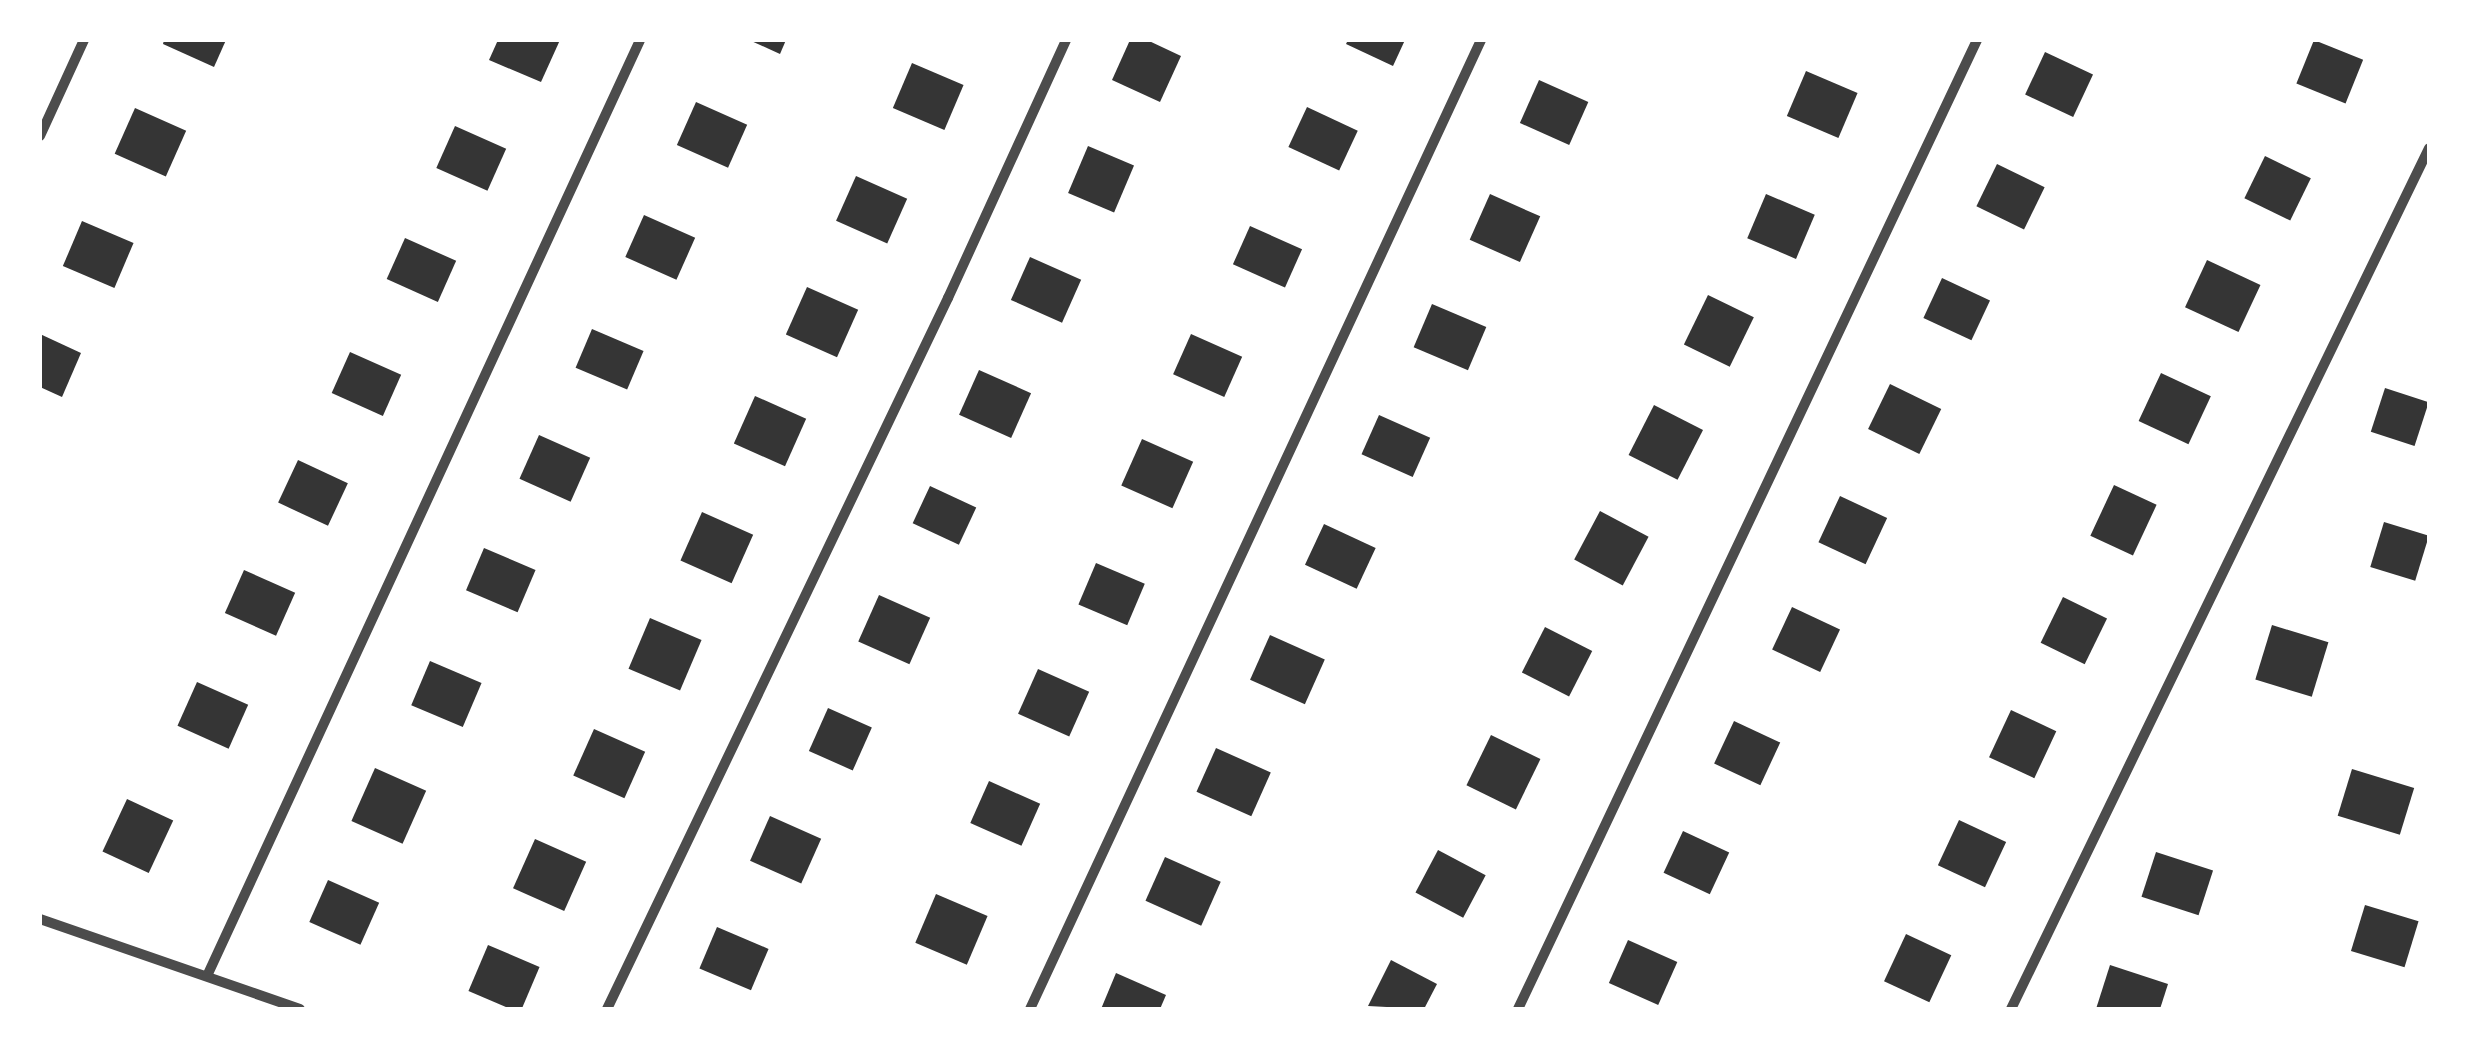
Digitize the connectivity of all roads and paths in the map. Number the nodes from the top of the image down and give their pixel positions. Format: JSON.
{"nodes":[{"id":1,"x":84,"y":40,"type":"edge"},
{"id":2,"x":640,"y":40,"type":"edge"},
{"id":3,"x":1066,"y":40,"type":"edge"},
{"id":4,"x":1481,"y":40,"type":"edge"},
{"id":5,"x":1977,"y":40,"type":"edge"},
{"id":6,"x":40,"y":136,"type":"edge"},
{"id":7,"x":2429,"y":148,"type":"edge"},
{"id":8,"x":40,"y":919,"type":"edge"},
{"id":9,"x":207,"y":976,"type":"junction"},
{"id":10,"x":300,"y":1009,"type":"edge"},
{"id":11,"x":607,"y":1009,"type":"edge"},
{"id":12,"x":1030,"y":1009,"type":"edge"},
{"id":13,"x":1518,"y":1009,"type":"edge"},
{"id":14,"x":2011,"y":1009,"type":"edge"}],
"edges":[{"from":1,"to":6,"type":"street"},
{"from":2,"to":9,"type":"street"},
{"from":3,"to":11,"type":"street"},
{"from":4,"to":12,"type":"street"},
{"from":5,"to":13,"type":"street"},
{"from":7,"to":14,"type":"street"},
{"from":8,"to":9,"type":"street"},
{"from":9,"to":10,"type":"street"}]}
